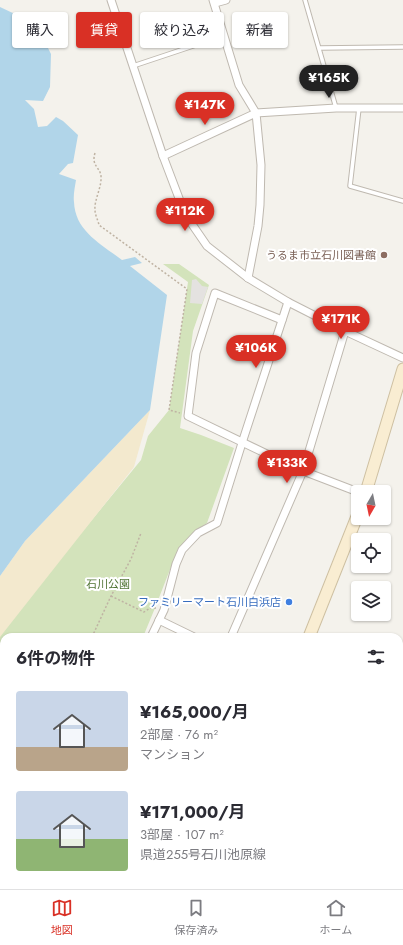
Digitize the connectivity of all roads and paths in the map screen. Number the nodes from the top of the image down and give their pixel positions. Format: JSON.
{"nodes":[{"id":1,"x":111,"y":0,"type":"edge"},
{"id":2,"x":226,"y":0,"type":"edge"},
{"id":3,"x":305,"y":0,"type":"edge"},
{"id":4,"x":214,"y":2,"type":"edge"},
{"id":5,"x":217,"y":12,"type":"edge"},
{"id":6,"x":224,"y":35,"type":"edge"},
{"id":7,"x":403,"y":47,"type":"edge"},
{"id":8,"x":186,"y":48,"type":"edge"},
{"id":9,"x":320,"y":48,"type":"junction"},
{"id":10,"x":133,"y":66,"type":"junction"},
{"id":11,"x":336,"y":108,"type":"junction"},
{"id":12,"x":359,"y":108,"type":"junction"},
{"id":13,"x":403,"y":108,"type":"edge"},
{"id":14,"x":256,"y":113,"type":"junction"},
{"id":15,"x":95,"y":153,"type":"dead end"},
{"id":16,"x":163,"y":156,"type":"junction"},
{"id":17,"x":403,"y":201,"type":"edge"},
{"id":18,"x":248,"y":278,"type":"junction"},
{"id":19,"x":288,"y":302,"type":"junction"},
{"id":20,"x":282,"y":320,"type":"junction"},
{"id":21,"x":345,"y":331,"type":"junction"},
{"id":22,"x":403,"y":358,"type":"edge"},
{"id":23,"x":403,"y":369,"type":"edge"},
{"id":24,"x":188,"y":416,"type":"junction"},
{"id":25,"x":242,"y":443,"type":"junction"},
{"id":26,"x":303,"y":471,"type":"junction"},
{"id":27,"x":368,"y":485,"type":"edge"},
{"id":28,"x":351,"y":489,"type":"edge"},
{"id":29,"x":354,"y":525,"type":"edge"},
{"id":30,"x":141,"y":533,"type":"dead end"},
{"id":31,"x":111,"y":596,"type":"junction"},
{"id":32,"x":158,"y":608,"type":"dead end"},
{"id":33,"x":159,"y":620,"type":"junction"},
{"id":34,"x":94,"y":633,"type":"edge"},
{"id":35,"x":153,"y":633,"type":"edge"},
{"id":36,"x":186,"y":633,"type":"edge"},
{"id":37,"x":233,"y":633,"type":"edge"},
{"id":38,"x":311,"y":633,"type":"edge"}],
"edges":[{"from":1,"to":10,"type":"street"},
{"from":2,"to":4,"type":"street"},
{"from":3,"to":9,"type":"lane"},
{"from":4,"to":5,"type":"street"},
{"from":6,"to":14,"type":"street"},
{"from":7,"to":9,"type":"lane"},
{"from":8,"to":10,"type":"lane"},
{"from":9,"to":11,"type":"lane"},
{"from":10,"to":16,"type":"street"},
{"from":11,"to":12,"type":"street"},
{"from":11,"to":14,"type":"street"},
{"from":12,"to":13,"type":"street"},
{"from":12,"to":17,"type":"lane"},
{"from":14,"to":16,"type":"street"},
{"from":14,"to":18,"type":"street"},
{"from":15,"to":24,"type":"path"},
{"from":16,"to":18,"type":"street"},
{"from":18,"to":19,"type":"street"},
{"from":19,"to":20,"type":"street"},
{"from":19,"to":21,"type":"street"},
{"from":20,"to":24,"type":"street"},
{"from":20,"to":25,"type":"street"},
{"from":21,"to":22,"type":"street"},
{"from":21,"to":26,"type":"street"},
{"from":23,"to":27,"type":"main road"},
{"from":24,"to":25,"type":"street"},
{"from":25,"to":26,"type":"street"},
{"from":25,"to":33,"type":"street"},
{"from":26,"to":28,"type":"street"},
{"from":26,"to":37,"type":"street"},
{"from":29,"to":38,"type":"main road"},
{"from":30,"to":31,"type":"path"},
{"from":31,"to":32,"type":"path"},
{"from":31,"to":34,"type":"path"},
{"from":33,"to":35,"type":"street"},
{"from":33,"to":36,"type":"street"}]}
